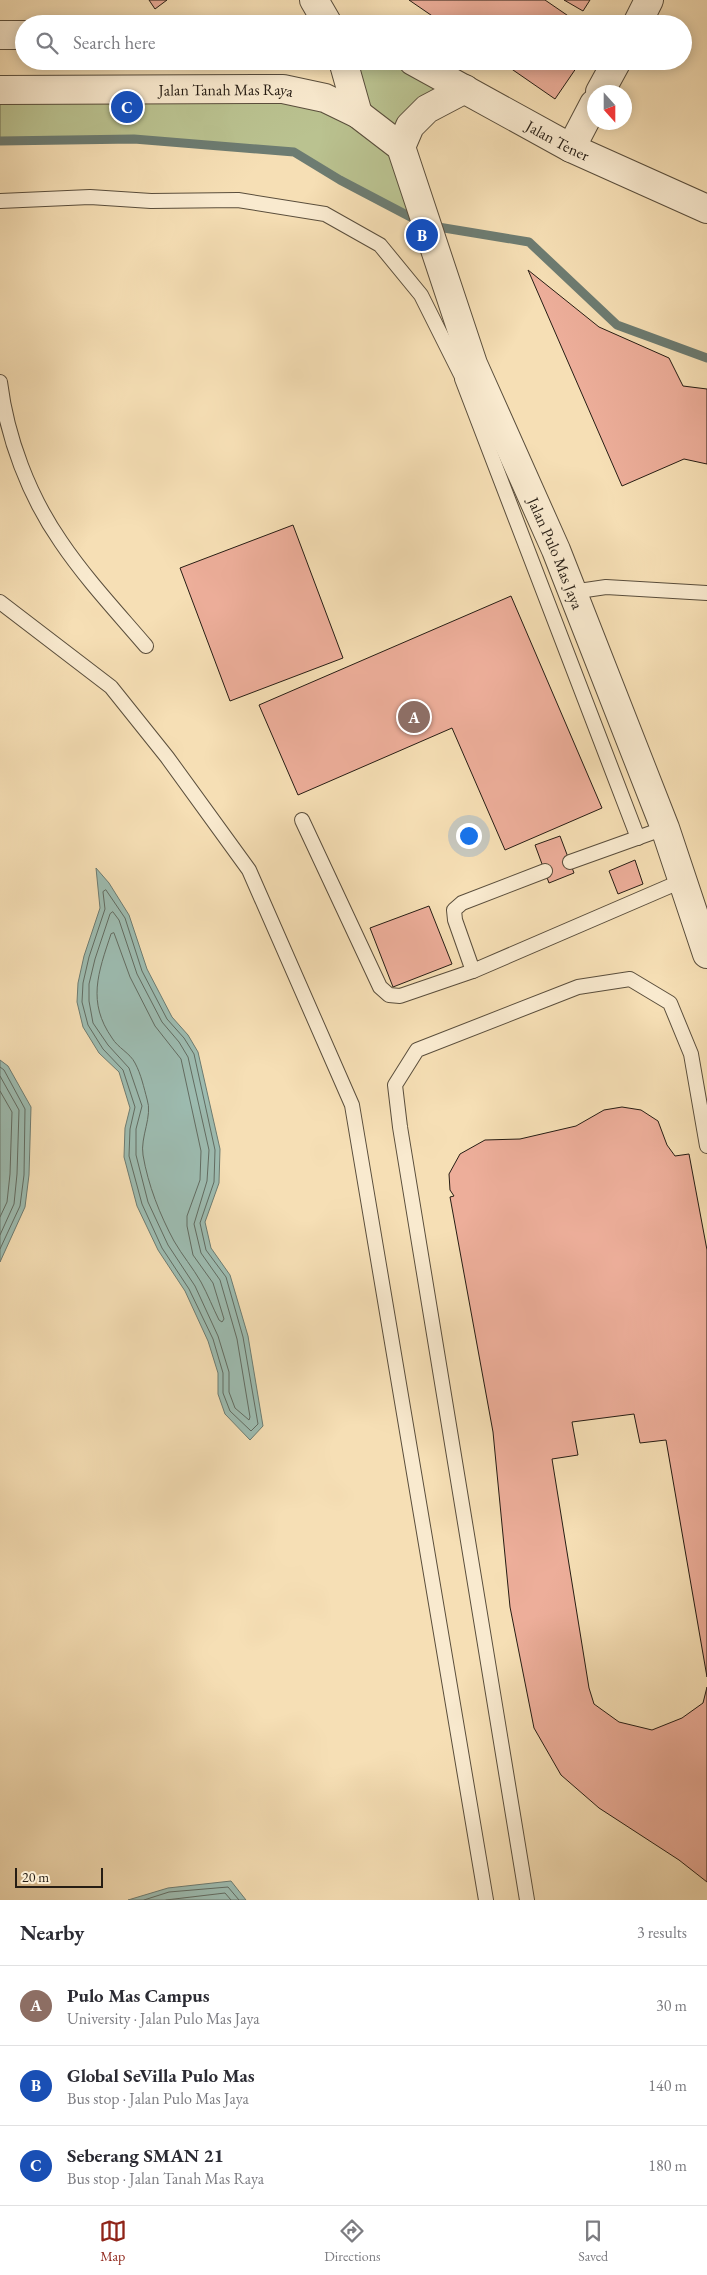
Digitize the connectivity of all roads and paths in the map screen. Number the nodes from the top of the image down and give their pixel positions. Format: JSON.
{"nodes":[{"id":1,"x":314,"y":0,"type":"edge"},
{"id":2,"x":649,"y":0,"type":"edge"},
{"id":3,"x":323,"y":15,"type":"edge"},
{"id":4,"x":641,"y":15,"type":"edge"},
{"id":5,"x":0,"y":35,"type":"edge"},
{"id":6,"x":15,"y":35,"type":"edge"},
{"id":7,"x":346,"y":70,"type":"edge"},
{"id":8,"x":430,"y":70,"type":"edge"},
{"id":9,"x":612,"y":70,"type":"edge"},
{"id":10,"x":604,"y":85,"type":"edge"},
{"id":11,"x":466,"y":89,"type":"junction"},
{"id":12,"x":0,"y":90,"type":"edge"},
{"id":13,"x":358,"y":114,"type":"junction"},
{"id":14,"x":587,"y":117,"type":"edge"},
{"id":15,"x":571,"y":148,"type":"junction"},
{"id":16,"x":402,"y":151,"type":"junction"},
{"id":17,"x":0,"y":201,"type":"edge"},
{"id":18,"x":707,"y":209,"type":"edge"},
{"id":19,"x":467,"y":370,"type":"junction"},
{"id":20,"x":0,"y":382,"type":"edge"},
{"id":21,"x":572,"y":592,"type":"junction"},
{"id":22,"x":707,"y":593,"type":"edge"},
{"id":23,"x":0,"y":602,"type":"edge"},
{"id":24,"x":146,"y":646,"type":"dead end"},
{"id":25,"x":302,"y":820,"type":"dead end"},
{"id":26,"x":665,"y":828,"type":"junction"},
{"id":27,"x":638,"y":838,"type":"junction"},
{"id":28,"x":570,"y":862,"type":"dead end"},
{"id":29,"x":545,"y":871,"type":"dead end"},
{"id":30,"x":684,"y":880,"type":"junction"},
{"id":31,"x":707,"y":954,"type":"edge"},
{"id":32,"x":473,"y":971,"type":"junction"},
{"id":33,"x":707,"y":1146,"type":"edge"},
{"id":34,"x":486,"y":1900,"type":"edge"},
{"id":35,"x":526,"y":1900,"type":"edge"}],
"edges":[{"from":1,"to":3,"type":"street"},
{"from":2,"to":4,"type":"street"},
{"from":5,"to":6,"type":"street"},
{"from":7,"to":13,"type":"street"},
{"from":8,"to":11,"type":"street","name":"Jalan Tener"},
{"from":9,"to":10,"type":"street"},
{"from":11,"to":15,"type":"street","name":"Jalan Tener"},
{"from":11,"to":16,"type":"street"},
{"from":12,"to":13,"type":"street","name":"Jalan Tanah Mas Raya"},
{"from":13,"to":16,"type":"street","name":"Jalan Tanah Mas Raya"},
{"from":14,"to":15,"type":"street"},
{"from":15,"to":18,"type":"street","name":"Jalan Tener"},
{"from":16,"to":19,"type":"street","name":"Jalan Pulo Mas Jaya"},
{"from":17,"to":19,"type":"lane"},
{"from":19,"to":21,"type":"street","name":"Jalan Pulo Mas Jaya"},
{"from":19,"to":27,"type":"lane"},
{"from":20,"to":24,"type":"lane"},
{"from":21,"to":22,"type":"lane"},
{"from":21,"to":26,"type":"street","name":"Jalan Pulo Mas Jaya"},
{"from":23,"to":34,"type":"lane"},
{"from":25,"to":32,"type":"lane"},
{"from":26,"to":27,"type":"lane"},
{"from":26,"to":30,"type":"street","name":"Jalan Pulo Mas Jaya"},
{"from":27,"to":28,"type":"lane"},
{"from":29,"to":32,"type":"lane"},
{"from":30,"to":31,"type":"street","name":"Jalan Pulo Mas Jaya"},
{"from":30,"to":32,"type":"lane"},
{"from":33,"to":35,"type":"lane"}]}
